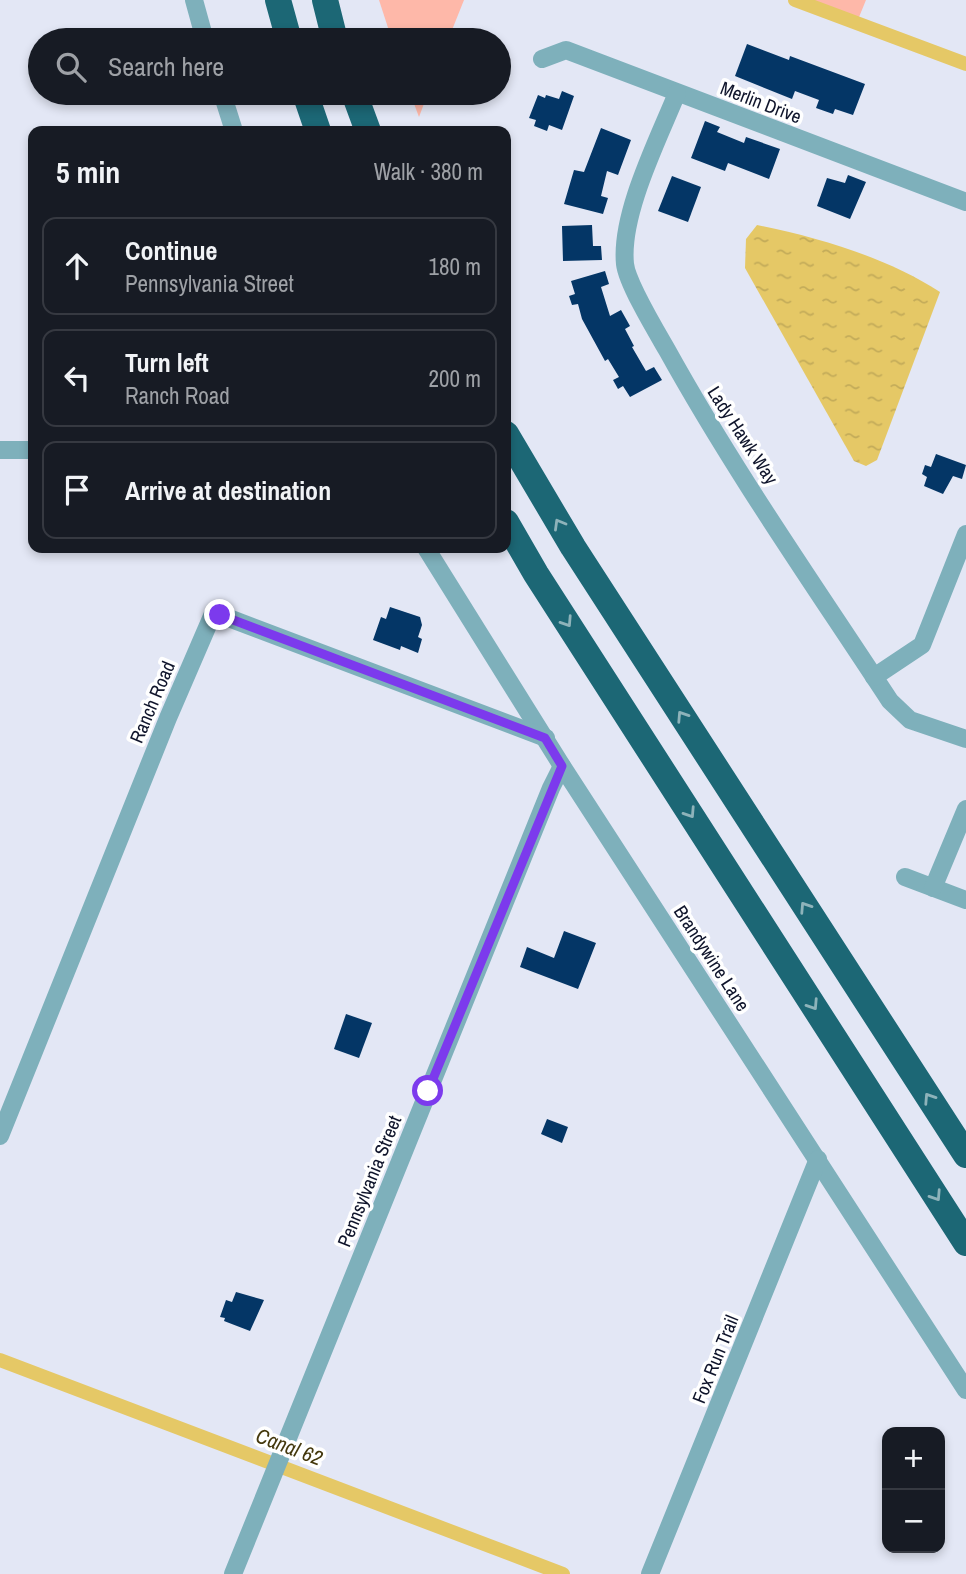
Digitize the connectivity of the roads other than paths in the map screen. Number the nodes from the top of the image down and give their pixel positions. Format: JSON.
{"nodes":[{"id":1,"x":194,"y":0,"type":"edge"},
{"id":2,"x":278,"y":0,"type":"edge"},
{"id":3,"x":325,"y":0,"type":"edge"},
{"id":4,"x":202,"y":28,"type":"edge"},
{"id":5,"x":286,"y":28,"type":"edge"},
{"id":6,"x":332,"y":28,"type":"edge"},
{"id":7,"x":542,"y":60,"type":"dead end"},
{"id":8,"x":677,"y":93,"type":"junction"},
{"id":9,"x":226,"y":105,"type":"edge"},
{"id":10,"x":309,"y":105,"type":"edge"},
{"id":11,"x":358,"y":105,"type":"edge"},
{"id":12,"x":232,"y":126,"type":"edge"},
{"id":13,"x":316,"y":126,"type":"edge"},
{"id":14,"x":366,"y":126,"type":"edge"},
{"id":15,"x":966,"y":202,"type":"edge"},
{"id":16,"x":511,"y":443,"type":"edge"},
{"id":17,"x":0,"y":450,"type":"edge"},
{"id":18,"x":28,"y":450,"type":"edge"},
{"id":19,"x":511,"y":530,"type":"edge"},
{"id":20,"x":966,"y":534,"type":"edge"},
{"id":21,"x":429,"y":553,"type":"edge"},
{"id":22,"x":874,"y":677,"type":"junction"},
{"id":23,"x":545,"y":738,"type":"junction"},
{"id":24,"x":966,"y":739,"type":"edge"},
{"id":25,"x":562,"y":766,"type":"junction"},
{"id":26,"x":966,"y":809,"type":"edge"},
{"id":27,"x":905,"y":877,"type":"dead end"},
{"id":28,"x":933,"y":888,"type":"junction"},
{"id":29,"x":966,"y":900,"type":"edge"},
{"id":30,"x":0,"y":1136,"type":"edge"},
{"id":31,"x":966,"y":1155,"type":"edge"},
{"id":32,"x":818,"y":1159,"type":"junction"},
{"id":33,"x":966,"y":1243,"type":"edge"},
{"id":34,"x":966,"y":1390,"type":"edge"},
{"id":35,"x":233,"y":1574,"type":"edge"},
{"id":36,"x":650,"y":1574,"type":"edge"}],
"edges":[{"from":1,"to":4,"type":"street"},
{"from":2,"to":5,"type":"highway"},
{"from":3,"to":6,"type":"highway"},
{"from":7,"to":8,"type":"street","name":"Merlin Drive"},
{"from":8,"to":15,"type":"street","name":"Merlin Drive"},
{"from":8,"to":22,"type":"street","name":"Lady Hawk Way"},
{"from":9,"to":12,"type":"street"},
{"from":10,"to":13,"type":"highway"},
{"from":11,"to":14,"type":"highway"},
{"from":31,"to":16,"type":"highway","one_way":true},
{"from":17,"to":18,"type":"street"},
{"from":19,"to":33,"type":"highway","one_way":true},
{"from":20,"to":22,"type":"street"},
{"from":21,"to":23,"type":"street","name":"Brandywine Lane"},
{"from":22,"to":24,"type":"street","name":"Lady Hawk Way"},
{"from":23,"to":25,"type":"street","name":"Brandywine Lane"},
{"from":23,"to":30,"type":"street","name":"Ranch Road"},
{"from":25,"to":32,"type":"street","name":"Brandywine Lane"},
{"from":25,"to":35,"type":"street","name":"Pennsylvania Street"},
{"from":26,"to":28,"type":"street"},
{"from":27,"to":28,"type":"street"},
{"from":28,"to":29,"type":"street"},
{"from":32,"to":34,"type":"street","name":"Brandywine Lane"},
{"from":32,"to":36,"type":"street","name":"Fox Run Trail"}]}
